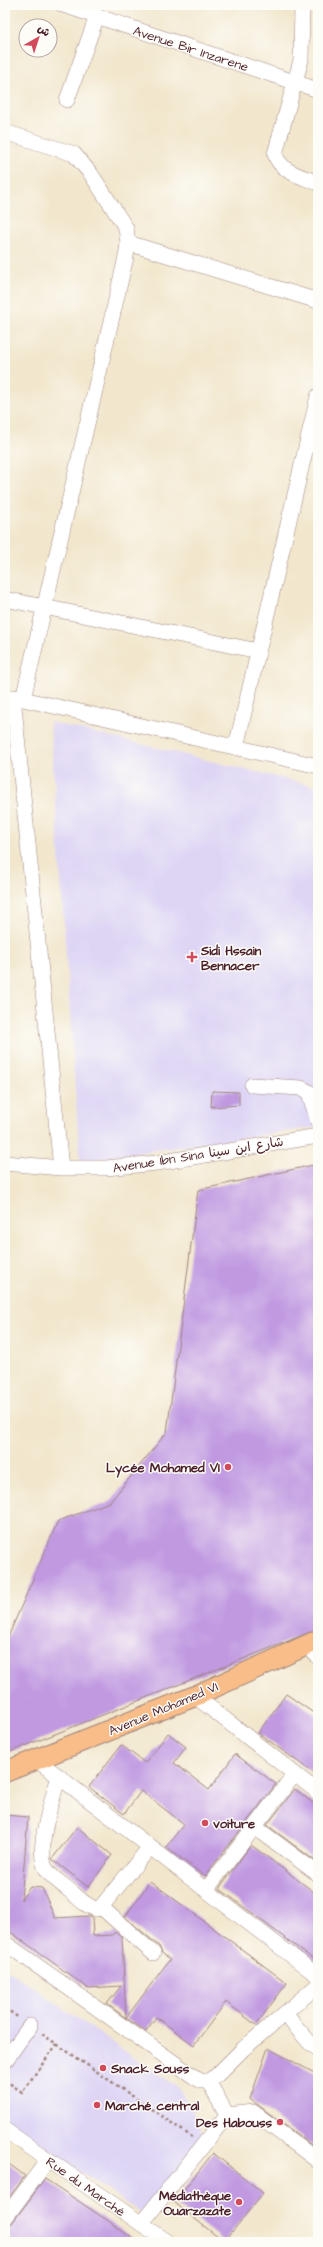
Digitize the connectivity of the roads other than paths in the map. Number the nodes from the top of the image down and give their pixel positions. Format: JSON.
{"nodes":[{"id":1,"x":63,"y":5,"type":"edge"},
{"id":2,"x":302,"y":5,"type":"edge"},
{"id":3,"x":96,"y":16,"type":"junction"},
{"id":4,"x":294,"y":82,"type":"junction"},
{"id":5,"x":318,"y":90,"type":"edge"},
{"id":6,"x":67,"y":100,"type":"dead end"},
{"id":7,"x":5,"y":132,"type":"edge"},
{"id":8,"x":318,"y":183,"type":"edge"},
{"id":9,"x":128,"y":243,"type":"junction"},
{"id":10,"x":318,"y":300,"type":"edge"},
{"id":11,"x":318,"y":396,"type":"edge"},
{"id":12,"x":5,"y":599,"type":"edge"},
{"id":13,"x":44,"y":607,"type":"junction"},
{"id":14,"x":258,"y":651,"type":"junction"},
{"id":15,"x":14,"y":697,"type":"edge"},
{"id":16,"x":236,"y":747,"type":"junction"},
{"id":17,"x":318,"y":766,"type":"edge"},
{"id":18,"x":252,"y":1085,"type":"dead end"},
{"id":19,"x":318,"y":1122,"type":"edge"},
{"id":20,"x":318,"y":1136,"type":"edge"},
{"id":21,"x":5,"y":1163,"type":"edge"},
{"id":22,"x":61,"y":1168,"type":"junction"},
{"id":23,"x":314,"y":1647,"type":"edge"},
{"id":24,"x":195,"y":1696,"type":"junction"},
{"id":25,"x":37,"y":1760,"type":"junction"},
{"id":26,"x":5,"y":1772,"type":"edge"},
{"id":27,"x":294,"y":1774,"type":"junction"},
{"id":28,"x":59,"y":1776,"type":"junction"},
{"id":29,"x":318,"y":1792,"type":"edge"},
{"id":30,"x":255,"y":1826,"type":"junction"},
{"id":31,"x":150,"y":1846,"type":"junction"},
{"id":32,"x":318,"y":1874,"type":"edge"},
{"id":33,"x":206,"y":1890,"type":"junction"},
{"id":34,"x":101,"y":1907,"type":"junction"},
{"id":35,"x":5,"y":1943,"type":"edge"},
{"id":36,"x":153,"y":1953,"type":"dead end"},
{"id":37,"x":318,"y":1976,"type":"edge"},
{"id":38,"x":318,"y":1986,"type":"edge"},
{"id":39,"x":285,"y":2014,"type":"junction"},
{"id":40,"x":30,"y":2026,"type":"road end"},
{"id":41,"x":318,"y":2048,"type":"edge"},
{"id":42,"x":5,"y":2061,"type":"edge"},
{"id":43,"x":208,"y":2081,"type":"junction"},
{"id":44,"x":227,"y":2116,"type":"junction"},
{"id":45,"x":8,"y":2137,"type":"edge"},
{"id":46,"x":48,"y":2160,"type":"junction"},
{"id":47,"x":318,"y":2161,"type":"edge"},
{"id":48,"x":5,"y":2218,"type":"edge"},
{"id":49,"x":141,"y":2224,"type":"junction"},
{"id":50,"x":168,"y":2242,"type":"edge"}],
"edges":[{"from":1,"to":3,"type":"street","name":"Avenue Bir Inzarene"},
{"from":2,"to":4,"type":"street"},
{"from":3,"to":4,"type":"street","name":"Avenue Bir Inzarene"},
{"from":3,"to":6,"type":"street"},
{"from":4,"to":5,"type":"street","name":"Avenue Bir Inzarene"},
{"from":4,"to":8,"type":"street"},
{"from":7,"to":9,"type":"street"},
{"from":9,"to":10,"type":"street"},
{"from":9,"to":13,"type":"street"},
{"from":11,"to":14,"type":"street"},
{"from":12,"to":13,"type":"street"},
{"from":13,"to":14,"type":"street"},
{"from":13,"to":15,"type":"street"},
{"from":14,"to":16,"type":"street"},
{"from":15,"to":16,"type":"street"},
{"from":15,"to":22,"type":"street"},
{"from":16,"to":17,"type":"street"},
{"from":18,"to":19,"type":"street"},
{"from":20,"to":22,"type":"street","name":"Avenue Ibn Sina شارع ابن سينا"},
{"from":21,"to":22,"type":"street","name":"Avenue Ibn Sina شارع ابن سينا"},
{"from":23,"to":24,"type":"main road","name":"Avenue Mohamed VI"},
{"from":24,"to":25,"type":"main road","name":"Avenue Mohamed VI"},
{"from":24,"to":27,"type":"street"},
{"from":25,"to":26,"type":"main road","name":"Avenue Mohamed VI"},
{"from":25,"to":28,"type":"street"},
{"from":27,"to":29,"type":"street"},
{"from":27,"to":30,"type":"street"},
{"from":28,"to":31,"type":"street"},
{"from":28,"to":34,"type":"street"},
{"from":30,"to":32,"type":"street"},
{"from":30,"to":33,"type":"street"},
{"from":31,"to":33,"type":"street"},
{"from":31,"to":34,"type":"street"},
{"from":33,"to":37,"type":"street"},
{"from":34,"to":36,"type":"street"},
{"from":35,"to":43,"type":"street"},
{"from":38,"to":39,"type":"street"},
{"from":39,"to":41,"type":"street"},
{"from":39,"to":43,"type":"street"},
{"from":40,"to":42,"type":"street"},
{"from":43,"to":44,"type":"street"},
{"from":44,"to":47,"type":"street"},
{"from":44,"to":49,"type":"street"},
{"from":45,"to":46,"type":"street","name":"Rue du Marché"},
{"from":46,"to":48,"type":"street"},
{"from":46,"to":49,"type":"street","name":"Rue du Marché"},
{"from":49,"to":50,"type":"street","name":"Rue du Marché"}]}
